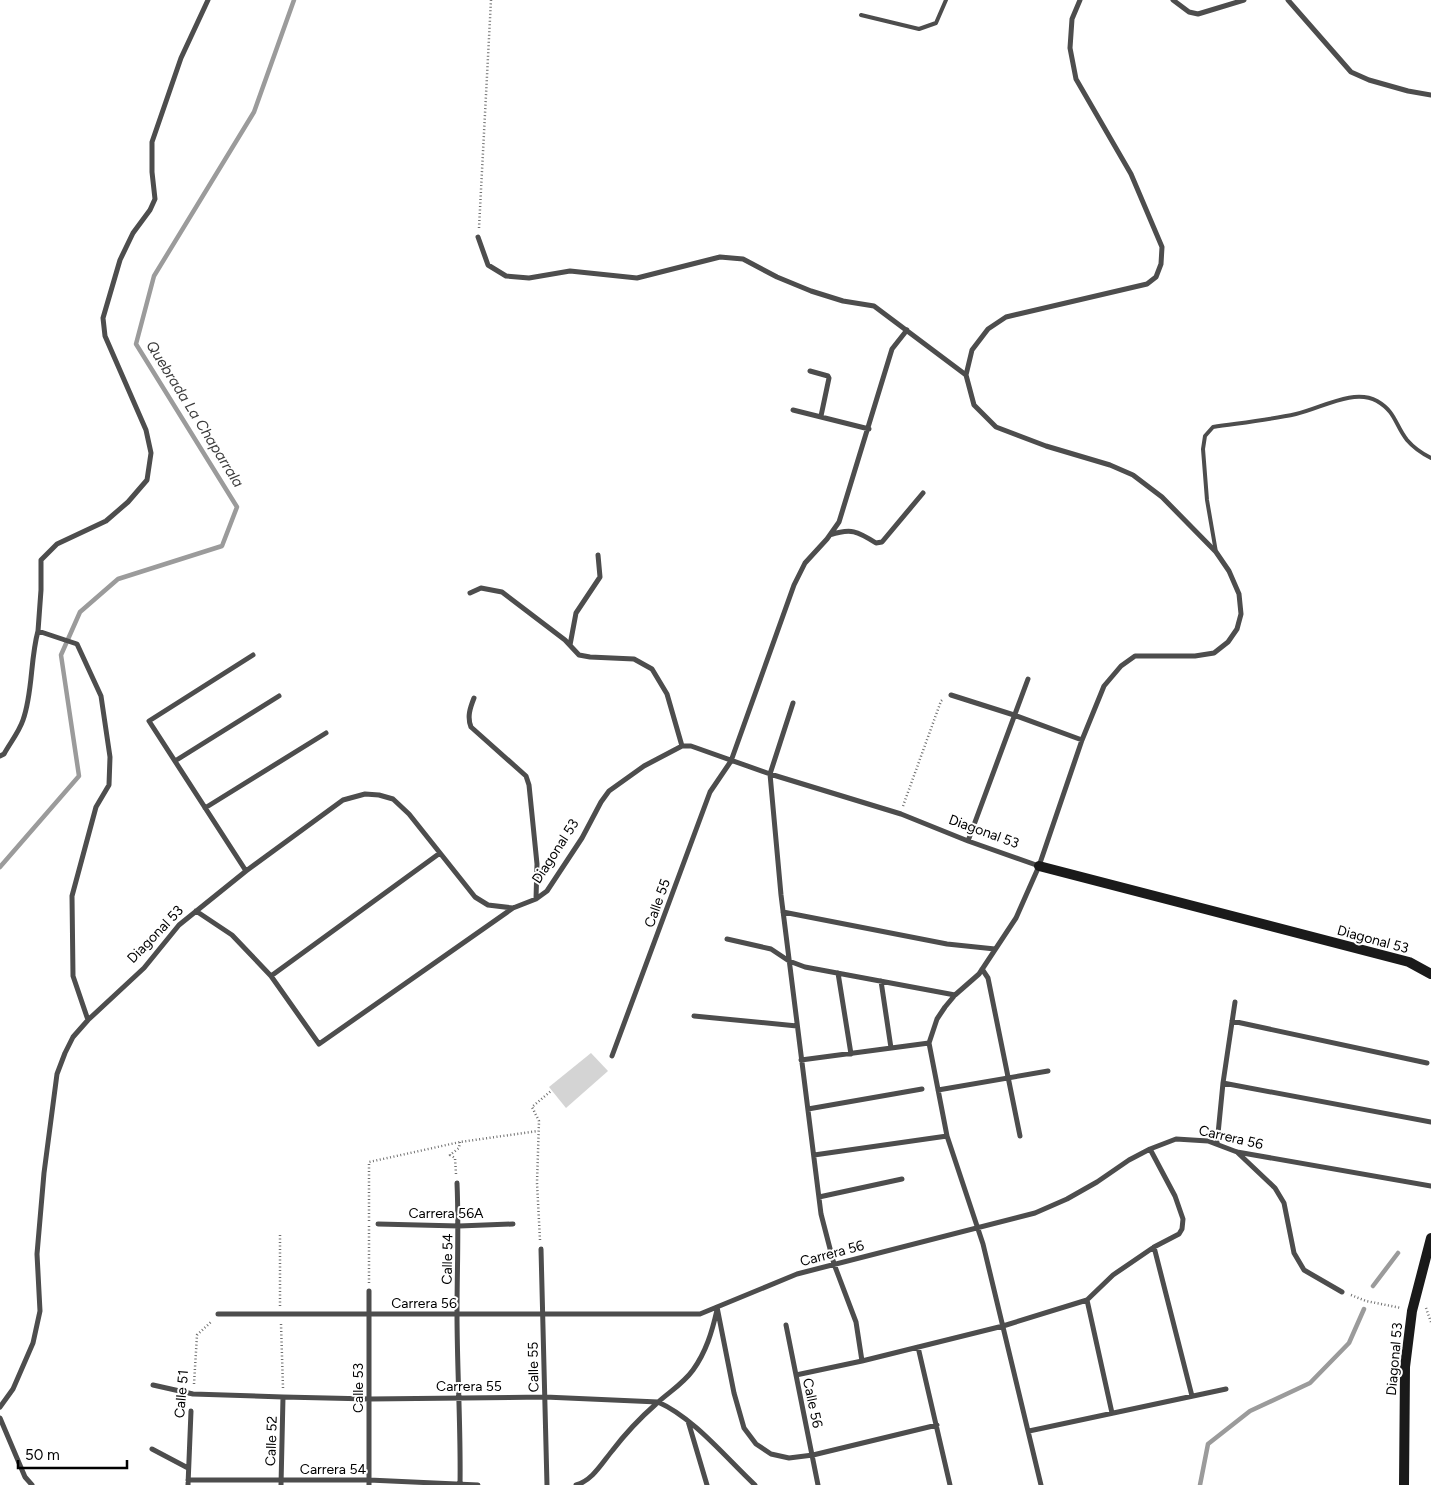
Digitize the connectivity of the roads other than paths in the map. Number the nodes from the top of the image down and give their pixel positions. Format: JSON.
{"nodes":[{"id":1,"x":208,"y":0,"type":"edge"},
{"id":2,"x":946,"y":0,"type":"edge"},
{"id":3,"x":1080,"y":0,"type":"edge"},
{"id":4,"x":1173,"y":0,"type":"edge"},
{"id":5,"x":1244,"y":0,"type":"edge"},
{"id":6,"x":1288,"y":0,"type":"edge"},
{"id":7,"x":861,"y":15,"type":"dead end"},
{"id":8,"x":1431,"y":95,"type":"edge"},
{"id":9,"x":478,"y":237,"type":"road end"},
{"id":10,"x":907,"y":330,"type":"junction"},
{"id":11,"x":810,"y":371,"type":"dead end"},
{"id":12,"x":966,"y":374,"type":"junction"},
{"id":13,"x":793,"y":410,"type":"dead end"},
{"id":14,"x":821,"y":416,"type":"junction"},
{"id":15,"x":869,"y":429,"type":"junction"},
{"id":16,"x":1431,"y":458,"type":"edge"},
{"id":17,"x":923,"y":493,"type":"dead end"},
{"id":18,"x":830,"y":535,"type":"junction"},
{"id":19,"x":1216,"y":552,"type":"junction"},
{"id":20,"x":598,"y":555,"type":"dead end"},
{"id":21,"x":470,"y":593,"type":"dead end"},
{"id":22,"x":38,"y":631,"type":"junction"},
{"id":23,"x":570,"y":645,"type":"junction"},
{"id":24,"x":253,"y":655,"type":"dead end"},
{"id":25,"x":1028,"y":679,"type":"dead end"},
{"id":26,"x":951,"y":695,"type":"road end"},
{"id":27,"x":279,"y":696,"type":"dead end"},
{"id":28,"x":474,"y":698,"type":"dead end"},
{"id":29,"x":793,"y":703,"type":"dead end"},
{"id":30,"x":1014,"y":715,"type":"junction"},
{"id":31,"x":326,"y":733,"type":"dead end"},
{"id":32,"x":1082,"y":740,"type":"junction"},
{"id":33,"x":682,"y":746,"type":"junction"},
{"id":34,"x":0,"y":756,"type":"edge"},
{"id":35,"x":175,"y":761,"type":"junction"},
{"id":36,"x":731,"y":761,"type":"junction"},
{"id":37,"x":770,"y":774,"type":"junction"},
{"id":38,"x":205,"y":808,"type":"junction"},
{"id":39,"x":968,"y":841,"type":"junction"},
{"id":40,"x":440,"y":853,"type":"junction"},
{"id":41,"x":1040,"y":866,"type":"junction"},
{"id":42,"x":246,"y":872,"type":"junction"},
{"id":43,"x":536,"y":899,"type":"junction"},
{"id":44,"x":514,"y":908,"type":"junction"},
{"id":45,"x":196,"y":912,"type":"junction"},
{"id":46,"x":783,"y":912,"type":"junction"},
{"id":47,"x":727,"y":939,"type":"dead end"},
{"id":48,"x":995,"y":948,"type":"junction"},
{"id":49,"x":789,"y":961,"type":"junction"},
{"id":50,"x":982,"y":969,"type":"junction"},
{"id":51,"x":838,"y":973,"type":"junction"},
{"id":52,"x":1431,"y":974,"type":"edge"},
{"id":53,"x":271,"y":976,"type":"junction"},
{"id":54,"x":881,"y":981,"type":"junction"},
{"id":55,"x":955,"y":995,"type":"junction"},
{"id":56,"x":1235,"y":1002,"type":"dead end"},
{"id":57,"x":694,"y":1016,"type":"dead end"},
{"id":58,"x":88,"y":1020,"type":"junction"},
{"id":59,"x":1232,"y":1021,"type":"junction"},
{"id":60,"x":797,"y":1026,"type":"junction"},
{"id":61,"x":929,"y":1043,"type":"junction"},
{"id":62,"x":892,"y":1048,"type":"junction"},
{"id":63,"x":850,"y":1054,"type":"junction"},
{"id":64,"x":612,"y":1056,"type":"dead end"},
{"id":65,"x":801,"y":1060,"type":"junction"},
{"id":66,"x":1427,"y":1063,"type":"dead end"},
{"id":67,"x":1048,"y":1071,"type":"dead end"},
{"id":68,"x":1008,"y":1078,"type":"junction"},
{"id":69,"x":1222,"y":1083,"type":"junction"},
{"id":70,"x":922,"y":1089,"type":"dead end"},
{"id":71,"x":938,"y":1090,"type":"junction"},
{"id":72,"x":808,"y":1109,"type":"junction"},
{"id":73,"x":1431,"y":1122,"type":"edge"},
{"id":74,"x":947,"y":1136,"type":"junction"},
{"id":75,"x":1020,"y":1136,"type":"dead end"},
{"id":76,"x":1218,"y":1144,"type":"junction"},
{"id":77,"x":1150,"y":1149,"type":"junction"},
{"id":78,"x":1237,"y":1152,"type":"junction"},
{"id":79,"x":814,"y":1155,"type":"junction"},
{"id":80,"x":902,"y":1179,"type":"dead end"},
{"id":81,"x":457,"y":1183,"type":"road end"},
{"id":82,"x":1431,"y":1186,"type":"edge"},
{"id":83,"x":819,"y":1198,"type":"junction"},
{"id":84,"x":378,"y":1224,"type":"dead end"},
{"id":85,"x":513,"y":1224,"type":"dead end"},
{"id":86,"x":459,"y":1226,"type":"junction"},
{"id":87,"x":977,"y":1228,"type":"junction"},
{"id":88,"x":1431,"y":1238,"type":"edge"},
{"id":89,"x":1154,"y":1248,"type":"junction"},
{"id":90,"x":541,"y":1249,"type":"road end"},
{"id":91,"x":834,"y":1264,"type":"junction"},
{"id":92,"x":369,"y":1291,"type":"road end"},
{"id":93,"x":1342,"y":1292,"type":"road end"},
{"id":94,"x":1087,"y":1300,"type":"junction"},
{"id":95,"x":717,"y":1307,"type":"junction"},
{"id":96,"x":218,"y":1314,"type":"road end"},
{"id":97,"x":369,"y":1314,"type":"junction"},
{"id":98,"x":457,"y":1314,"type":"junction"},
{"id":99,"x":543,"y":1315,"type":"junction"},
{"id":100,"x":786,"y":1325,"type":"dead end"},
{"id":101,"x":1003,"y":1326,"type":"junction"},
{"id":102,"x":918,"y":1347,"type":"junction"},
{"id":103,"x":862,"y":1361,"type":"junction"},
{"id":104,"x":796,"y":1376,"type":"junction"},
{"id":105,"x":153,"y":1385,"type":"dead end"},
{"id":106,"x":1226,"y":1389,"type":"dead end"},
{"id":107,"x":1192,"y":1396,"type":"junction"},
{"id":108,"x":283,"y":1397,"type":"junction"},
{"id":109,"x":545,"y":1397,"type":"junction"},
{"id":110,"x":460,"y":1398,"type":"junction"},
{"id":111,"x":370,"y":1399,"type":"junction"},
{"id":112,"x":658,"y":1402,"type":"junction"},
{"id":113,"x":0,"y":1407,"type":"edge"},
{"id":114,"x":191,"y":1411,"type":"dead end"},
{"id":115,"x":1112,"y":1413,"type":"junction"},
{"id":116,"x":0,"y":1418,"type":"edge"},
{"id":117,"x":688,"y":1420,"type":"junction"},
{"id":118,"x":937,"y":1425,"type":"junction"},
{"id":119,"x":1029,"y":1431,"type":"junction"},
{"id":120,"x":152,"y":1448,"type":"dead end"},
{"id":121,"x":813,"y":1455,"type":"junction"},
{"id":122,"x":188,"y":1468,"type":"junction"},
{"id":123,"x":281,"y":1482,"type":"edge"},
{"id":124,"x":369,"y":1482,"type":"edge"},
{"id":125,"x":188,"y":1483,"type":"edge"},
{"id":126,"x":460,"y":1484,"type":"edge"},
{"id":127,"x":32,"y":1485,"type":"edge"},
{"id":128,"x":478,"y":1485,"type":"edge"},
{"id":129,"x":547,"y":1485,"type":"edge"},
{"id":130,"x":576,"y":1485,"type":"edge"},
{"id":131,"x":707,"y":1485,"type":"edge"},
{"id":132,"x":755,"y":1485,"type":"edge"},
{"id":133,"x":818,"y":1485,"type":"edge"},
{"id":134,"x":950,"y":1485,"type":"edge"},
{"id":135,"x":1041,"y":1485,"type":"edge"},
{"id":136,"x":1404,"y":1485,"type":"edge"}],
"edges":[{"from":1,"to":22,"type":"street"},
{"from":2,"to":7,"type":"lane"},
{"from":3,"to":12,"type":"street"},
{"from":4,"to":5,"type":"street"},
{"from":6,"to":8,"type":"street"},
{"from":9,"to":10,"type":"street"},
{"from":10,"to":12,"type":"street"},
{"from":10,"to":15,"type":"street","name":"Calle 55"},
{"from":11,"to":14,"type":"street"},
{"from":12,"to":19,"type":"street"},
{"from":13,"to":14,"type":"street"},
{"from":14,"to":15,"type":"street"},
{"from":15,"to":18,"type":"street","name":"Calle 55"},
{"from":16,"to":19,"type":"lane"},
{"from":17,"to":18,"type":"street"},
{"from":18,"to":36,"type":"street","name":"Calle 55"},
{"from":19,"to":32,"type":"street"},
{"from":20,"to":23,"type":"street"},
{"from":21,"to":23,"type":"street"},
{"from":22,"to":34,"type":"street"},
{"from":22,"to":58,"type":"street"},
{"from":23,"to":33,"type":"street"},
{"from":24,"to":35,"type":"street"},
{"from":25,"to":30,"type":"street"},
{"from":26,"to":30,"type":"street"},
{"from":27,"to":35,"type":"street"},
{"from":28,"to":43,"type":"street"},
{"from":29,"to":37,"type":"street"},
{"from":30,"to":32,"type":"street"},
{"from":30,"to":39,"type":"street"},
{"from":31,"to":38,"type":"street"},
{"from":32,"to":41,"type":"street"},
{"from":33,"to":36,"type":"street","name":"Diagonal 53"},
{"from":33,"to":43,"type":"street","name":"Diagonal 53"},
{"from":35,"to":38,"type":"street"},
{"from":36,"to":37,"type":"street","name":"Diagonal 53"},
{"from":36,"to":64,"type":"street","name":"Calle 55"},
{"from":37,"to":39,"type":"street","name":"Diagonal 53"},
{"from":37,"to":46,"type":"street"},
{"from":38,"to":42,"type":"street"},
{"from":39,"to":41,"type":"street","name":"Diagonal 53"},
{"from":40,"to":42,"type":"street","name":"Diagonal 53"},
{"from":40,"to":44,"type":"street","name":"Diagonal 53"},
{"from":40,"to":53,"type":"street"},
{"from":41,"to":48,"type":"street"},
{"from":41,"to":52,"type":"street","name":"Diagonal 53"},
{"from":42,"to":45,"type":"street","name":"Diagonal 53"},
{"from":43,"to":44,"type":"street","name":"Diagonal 53"},
{"from":44,"to":53,"type":"street"},
{"from":45,"to":53,"type":"street"},
{"from":45,"to":58,"type":"street","name":"Diagonal 53"},
{"from":46,"to":48,"type":"street"},
{"from":46,"to":49,"type":"street"},
{"from":47,"to":49,"type":"street"},
{"from":48,"to":50,"type":"street"},
{"from":49,"to":51,"type":"street"},
{"from":49,"to":60,"type":"street"},
{"from":50,"to":55,"type":"street"},
{"from":50,"to":68,"type":"street"},
{"from":51,"to":54,"type":"street"},
{"from":51,"to":63,"type":"street"},
{"from":54,"to":55,"type":"street"},
{"from":54,"to":62,"type":"street"},
{"from":55,"to":61,"type":"street"},
{"from":56,"to":59,"type":"street"},
{"from":57,"to":60,"type":"street"},
{"from":58,"to":113,"type":"street","name":"Diagonal 53"},
{"from":59,"to":66,"type":"street"},
{"from":59,"to":69,"type":"street"},
{"from":60,"to":65,"type":"street"},
{"from":61,"to":62,"type":"street"},
{"from":61,"to":71,"type":"street"},
{"from":62,"to":63,"type":"street"},
{"from":63,"to":65,"type":"street"},
{"from":65,"to":72,"type":"street"},
{"from":67,"to":68,"type":"street"},
{"from":68,"to":71,"type":"street"},
{"from":68,"to":75,"type":"street"},
{"from":69,"to":73,"type":"street"},
{"from":69,"to":76,"type":"street"},
{"from":70,"to":72,"type":"street"},
{"from":71,"to":74,"type":"street"},
{"from":72,"to":79,"type":"street"},
{"from":74,"to":79,"type":"street"},
{"from":74,"to":87,"type":"street"},
{"from":76,"to":77,"type":"street","name":"Carrera 56"},
{"from":76,"to":78,"type":"street","name":"Carrera 56"},
{"from":77,"to":87,"type":"street","name":"Carrera 56"},
{"from":77,"to":89,"type":"street"},
{"from":78,"to":82,"type":"street","name":"Carrera 56"},
{"from":78,"to":93,"type":"street"},
{"from":79,"to":83,"type":"street"},
{"from":80,"to":83,"type":"street"},
{"from":81,"to":86,"type":"street","name":"Calle 54"},
{"from":83,"to":91,"type":"street"},
{"from":84,"to":86,"type":"street","name":"Carrera 56A"},
{"from":85,"to":86,"type":"street","name":"Carrera 56A"},
{"from":86,"to":98,"type":"street","name":"Calle 54"},
{"from":87,"to":91,"type":"street","name":"Carrera 56"},
{"from":87,"to":101,"type":"street"},
{"from":88,"to":136,"type":"street","name":"Diagonal 53"},
{"from":89,"to":94,"type":"street"},
{"from":89,"to":107,"type":"street"},
{"from":90,"to":99,"type":"street","name":"Calle 55"},
{"from":91,"to":95,"type":"street","name":"Carrera 56"},
{"from":91,"to":103,"type":"street"},
{"from":92,"to":97,"type":"street","name":"Calle 53"},
{"from":94,"to":101,"type":"street"},
{"from":94,"to":115,"type":"street"},
{"from":95,"to":99,"type":"street","name":"Carrera 56"},
{"from":95,"to":112,"type":"street"},
{"from":95,"to":121,"type":"street"},
{"from":96,"to":97,"type":"street","name":"Carrera 56"},
{"from":97,"to":98,"type":"street","name":"Carrera 56"},
{"from":97,"to":111,"type":"street","name":"Calle 53"},
{"from":98,"to":99,"type":"street","name":"Carrera 56"},
{"from":98,"to":110,"type":"street","name":"Calle 54"},
{"from":99,"to":109,"type":"street","name":"Calle 55"},
{"from":100,"to":104,"type":"street","name":"Calle 56"},
{"from":101,"to":102,"type":"street"},
{"from":101,"to":119,"type":"street"},
{"from":102,"to":103,"type":"street"},
{"from":102,"to":118,"type":"street"},
{"from":103,"to":104,"type":"street"},
{"from":104,"to":121,"type":"street","name":"Calle 56"},
{"from":105,"to":108,"type":"street","name":"Carrera 55"},
{"from":106,"to":107,"type":"street"},
{"from":107,"to":115,"type":"street"},
{"from":108,"to":111,"type":"street","name":"Carrera 55"},
{"from":108,"to":123,"type":"street","name":"Calle 52"},
{"from":109,"to":110,"type":"street","name":"Carrera 55"},
{"from":109,"to":112,"type":"street","name":"Carrera 55"},
{"from":109,"to":129,"type":"street","name":"Calle 55"},
{"from":110,"to":111,"type":"street","name":"Carrera 55"},
{"from":110,"to":126,"type":"street","name":"Calle 54"},
{"from":111,"to":124,"type":"street","name":"Calle 53"},
{"from":112,"to":117,"type":"street","name":"Carrera 55"},
{"from":112,"to":130,"type":"street"},
{"from":114,"to":122,"type":"street","name":"Calle 51"},
{"from":115,"to":119,"type":"street"},
{"from":116,"to":127,"type":"street"},
{"from":117,"to":131,"type":"street"},
{"from":117,"to":132,"type":"street","name":"Carrera 55"},
{"from":118,"to":121,"type":"street"},
{"from":118,"to":134,"type":"street"},
{"from":119,"to":135,"type":"street"},
{"from":120,"to":122,"type":"street"},
{"from":121,"to":133,"type":"street","name":"Calle 56"},
{"from":122,"to":125,"type":"street","name":"Calle 51"},
{"from":123,"to":124,"type":"street","name":"Carrera 54"},
{"from":123,"to":125,"type":"street","name":"Carrera 54"},
{"from":124,"to":126,"type":"street","name":"Carrera 54"},
{"from":126,"to":128,"type":"street","name":"Carrera 54"}]}
